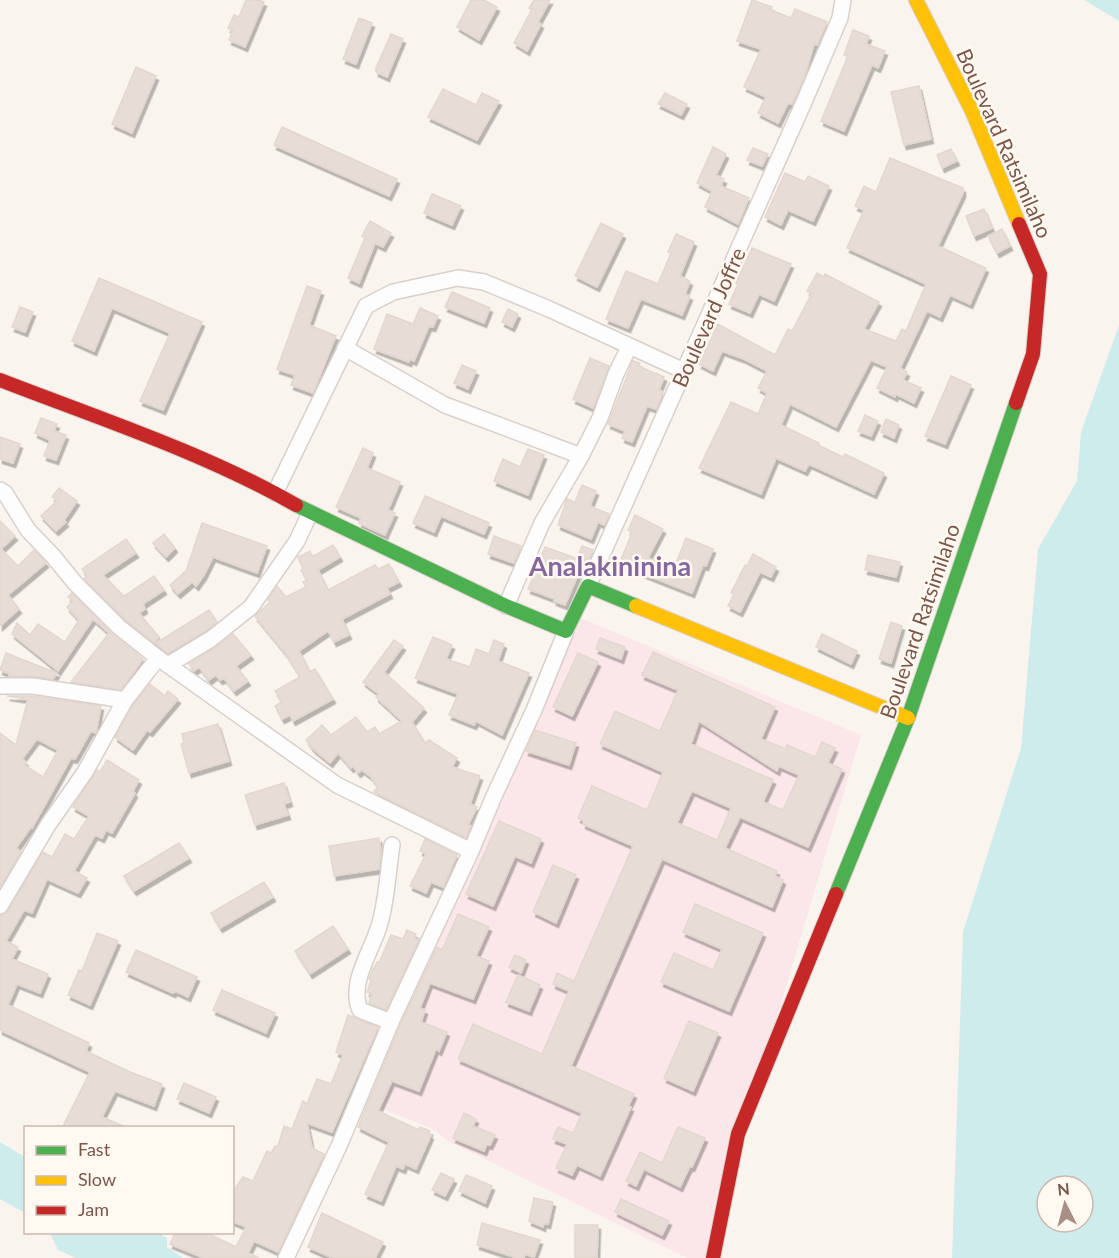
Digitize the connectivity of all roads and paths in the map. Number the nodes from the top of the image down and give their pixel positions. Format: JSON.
{"nodes":[{"id":1,"x":843,"y":0,"type":"edge"},
{"id":2,"x":916,"y":0,"type":"edge"},
{"id":3,"x":629,"y":347,"type":"junction"},
{"id":4,"x":345,"y":348,"type":"junction"},
{"id":5,"x":684,"y":371,"type":"junction"},
{"id":6,"x":0,"y":380,"type":"edge"},
{"id":7,"x":581,"y":456,"type":"junction"},
{"id":8,"x":0,"y":490,"type":"edge"},
{"id":9,"x":275,"y":493,"type":"junction"},
{"id":10,"x":310,"y":513,"type":"junction"},
{"id":11,"x":588,"y":586,"type":"junction"},
{"id":12,"x":506,"y":606,"type":"junction"},
{"id":13,"x":566,"y":631,"type":"junction"},
{"id":14,"x":163,"y":661,"type":"junction"},
{"id":15,"x":0,"y":686,"type":"edge"},
{"id":16,"x":125,"y":700,"type":"junction"},
{"id":17,"x":908,"y":718,"type":"junction"},
{"id":18,"x":392,"y":845,"type":"dead end"},
{"id":19,"x":471,"y":851,"type":"junction"},
{"id":20,"x":0,"y":906,"type":"edge"},
{"id":21,"x":391,"y":1022,"type":"junction"},
{"id":22,"x":286,"y":1258,"type":"edge"},
{"id":23,"x":713,"y":1258,"type":"edge"}],
"edges":[{"from":1,"to":5,"type":"street","name":"Boulevard Joffre"},
{"from":2,"to":17,"type":"street","name":"Boulevard Ratsimilaho"},
{"from":3,"to":4,"type":"street"},
{"from":3,"to":5,"type":"street"},
{"from":3,"to":7,"type":"street"},
{"from":4,"to":7,"type":"street"},
{"from":4,"to":9,"type":"street"},
{"from":5,"to":11,"type":"street","name":"Boulevard Joffre"},
{"from":6,"to":9,"type":"street"},
{"from":7,"to":12,"type":"street"},
{"from":8,"to":14,"type":"street"},
{"from":9,"to":10,"type":"street"},
{"from":10,"to":12,"type":"street"},
{"from":10,"to":14,"type":"street"},
{"from":11,"to":13,"type":"street","name":"Boulevard Joffre"},
{"from":11,"to":17,"type":"street"},
{"from":12,"to":13,"type":"street"},
{"from":13,"to":19,"type":"street"},
{"from":14,"to":16,"type":"street"},
{"from":14,"to":19,"type":"street"},
{"from":15,"to":16,"type":"street"},
{"from":16,"to":20,"type":"street"},
{"from":17,"to":23,"type":"street","name":"Boulevard Ratsimilaho"},
{"from":18,"to":21,"type":"street"},
{"from":19,"to":21,"type":"street"},
{"from":21,"to":22,"type":"street"}]}
